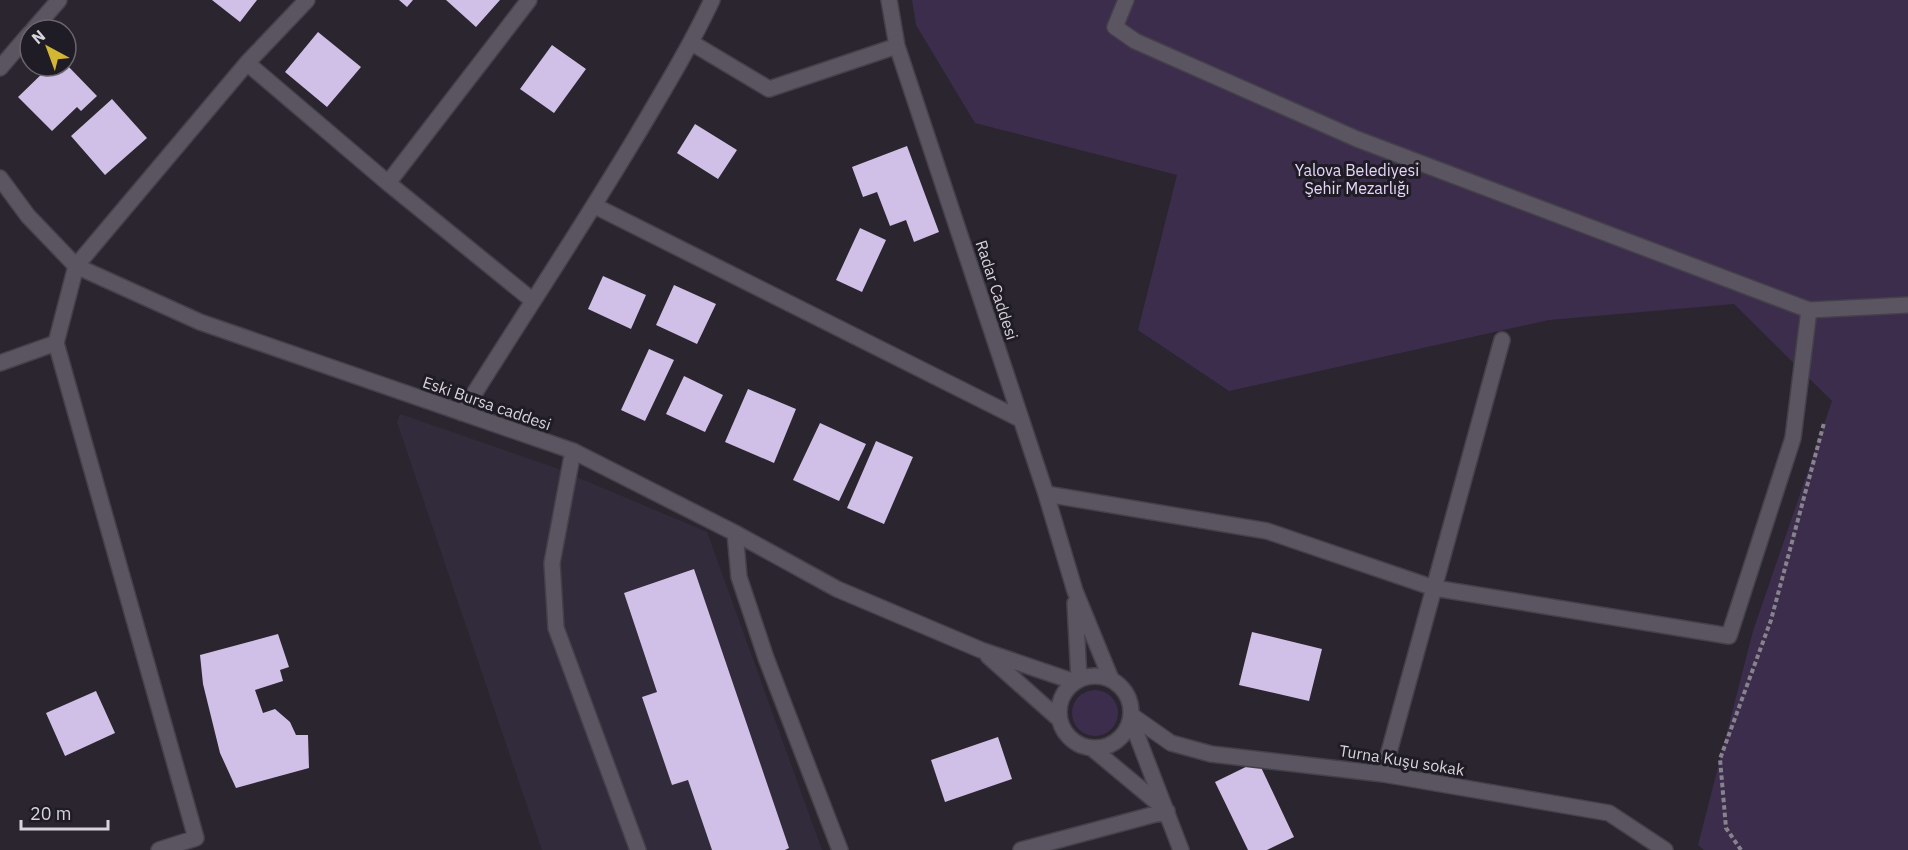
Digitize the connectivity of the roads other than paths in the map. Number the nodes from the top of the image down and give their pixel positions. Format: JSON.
{"nodes":[{"id":1,"x":59,"y":0,"type":"edge"},
{"id":2,"x":307,"y":0,"type":"edge"},
{"id":3,"x":529,"y":0,"type":"edge"},
{"id":4,"x":712,"y":0,"type":"edge"},
{"id":5,"x":889,"y":0,"type":"edge"},
{"id":6,"x":1126,"y":0,"type":"edge"},
{"id":7,"x":43,"y":18,"type":"edge"},
{"id":8,"x":692,"y":43,"type":"junction"},
{"id":9,"x":897,"y":46,"type":"junction"},
{"id":10,"x":18,"y":47,"type":"edge"},
{"id":11,"x":247,"y":63,"type":"junction"},
{"id":12,"x":0,"y":68,"type":"edge"},
{"id":13,"x":0,"y":178,"type":"edge"},
{"id":14,"x":388,"y":183,"type":"junction"},
{"id":15,"x":595,"y":206,"type":"junction"},
{"id":16,"x":76,"y":266,"type":"junction"},
{"id":17,"x":532,"y":300,"type":"junction"},
{"id":18,"x":1908,"y":305,"type":"edge"},
{"id":19,"x":1809,"y":310,"type":"junction"},
{"id":20,"x":1502,"y":340,"type":"dead end"},
{"id":21,"x":56,"y":343,"type":"junction"},
{"id":22,"x":0,"y":363,"type":"edge"},
{"id":23,"x":462,"y":413,"type":"junction"},
{"id":24,"x":1020,"y":419,"type":"junction"},
{"id":25,"x":573,"y":451,"type":"junction"},
{"id":26,"x":1046,"y":494,"type":"junction"},
{"id":27,"x":735,"y":533,"type":"junction"},
{"id":28,"x":1434,"y":588,"type":"junction"},
{"id":29,"x":1075,"y":591,"type":"junction"},
{"id":30,"x":981,"y":650,"type":"junction"},
{"id":31,"x":1111,"y":679,"type":"junction"},
{"id":32,"x":1077,"y":681,"type":"junction"},
{"id":33,"x":1131,"y":717,"type":"junction"},
{"id":34,"x":1059,"y":718,"type":"junction"},
{"id":35,"x":1093,"y":749,"type":"junction"},
{"id":36,"x":1383,"y":774,"type":"junction"},
{"id":37,"x":1167,"y":811,"type":"junction"},
{"id":38,"x":159,"y":850,"type":"edge"},
{"id":39,"x":638,"y":850,"type":"edge"},
{"id":40,"x":840,"y":850,"type":"edge"},
{"id":41,"x":1022,"y":850,"type":"edge"},
{"id":42,"x":1181,"y":850,"type":"edge"},
{"id":43,"x":1665,"y":850,"type":"edge"}],
"edges":[{"from":1,"to":7,"type":"street"},
{"from":2,"to":11,"type":"street"},
{"from":3,"to":14,"type":"street"},
{"from":4,"to":8,"type":"street"},
{"from":5,"to":9,"type":"street","name":"Radar Caddesi"},
{"from":6,"to":19,"type":"street"},
{"from":8,"to":9,"type":"street"},
{"from":8,"to":15,"type":"street"},
{"from":9,"to":24,"type":"street","name":"Radar Caddesi"},
{"from":10,"to":12,"type":"street"},
{"from":11,"to":14,"type":"street"},
{"from":11,"to":16,"type":"street"},
{"from":13,"to":16,"type":"street","name":"Eski Bursa caddesi"},
{"from":14,"to":17,"type":"street"},
{"from":15,"to":17,"type":"street"},
{"from":15,"to":24,"type":"street"},
{"from":16,"to":21,"type":"street"},
{"from":16,"to":23,"type":"street","name":"Eski Bursa caddesi"},
{"from":17,"to":23,"type":"street"},
{"from":18,"to":19,"type":"street"},
{"from":19,"to":28,"type":"street"},
{"from":20,"to":28,"type":"street"},
{"from":21,"to":22,"type":"street"},
{"from":21,"to":38,"type":"street"},
{"from":23,"to":25,"type":"street","name":"Eski Bursa caddesi"},
{"from":24,"to":26,"type":"street","name":"Radar Caddesi"},
{"from":25,"to":27,"type":"street","name":"Eski Bursa caddesi"},
{"from":25,"to":39,"type":"street"},
{"from":26,"to":28,"type":"street"},
{"from":26,"to":29,"type":"street","name":"Radar Caddesi"},
{"from":27,"to":30,"type":"street","name":"Eski Bursa caddesi"},
{"from":27,"to":40,"type":"street"},
{"from":28,"to":36,"type":"street"},
{"from":29,"to":31,"type":"street","name":"Radar Caddesi"},
{"from":29,"to":32,"type":"street","name":"Radar Caddesi"},
{"from":30,"to":32,"type":"street","name":"Eski Bursa caddesi"},
{"from":30,"to":34,"type":"street","name":"Eski Bursa caddesi"},
{"from":31,"to":32,"type":"street"},
{"from":31,"to":33,"type":"street"},
{"from":32,"to":34,"type":"street"},
{"from":33,"to":35,"type":"street"},
{"from":33,"to":36,"type":"street","name":"Turna Kuşu sokak"},
{"from":33,"to":37,"type":"street"},
{"from":34,"to":35,"type":"street"},
{"from":35,"to":37,"type":"street"},
{"from":36,"to":43,"type":"street","name":"Turna Kuşu sokak"},
{"from":37,"to":41,"type":"street"},
{"from":37,"to":42,"type":"street"}]}
